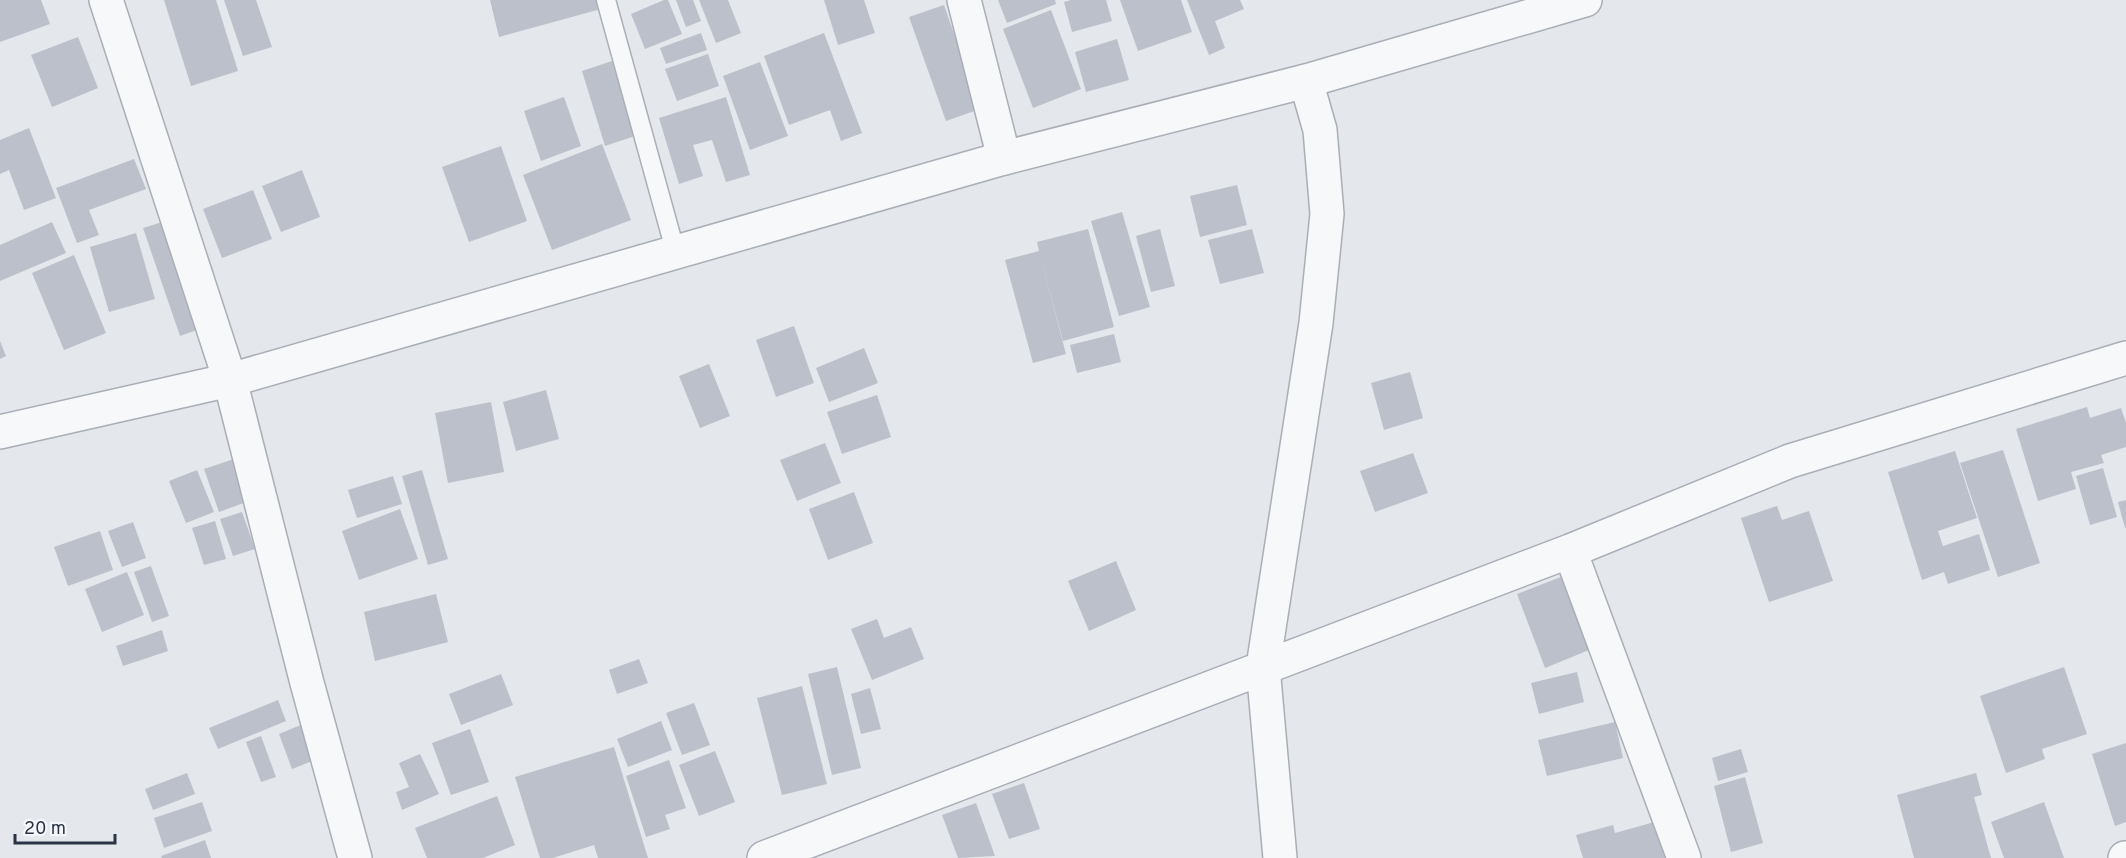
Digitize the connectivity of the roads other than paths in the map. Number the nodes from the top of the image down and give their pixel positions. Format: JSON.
{"nodes":[{"id":1,"x":106,"y":0,"type":"edge"},
{"id":2,"x":606,"y":0,"type":"edge"},
{"id":3,"x":964,"y":0,"type":"edge"},
{"id":4,"x":1585,"y":0,"type":"edge"},
{"id":5,"x":1306,"y":81,"type":"junction"},
{"id":6,"x":1004,"y":158,"type":"junction"},
{"id":7,"x":675,"y":250,"type":"junction"},
{"id":8,"x":2126,"y":358,"type":"edge"},
{"id":9,"x":230,"y":380,"type":"junction"},
{"id":10,"x":0,"y":432,"type":"edge"},
{"id":11,"x":1570,"y":551,"type":"junction"},
{"id":12,"x":1263,"y":667,"type":"junction"},
{"id":13,"x":355,"y":858,"type":"edge"},
{"id":14,"x":764,"y":858,"type":"edge"},
{"id":15,"x":1280,"y":858,"type":"edge"},
{"id":16,"x":1684,"y":858,"type":"edge"}],
"edges":[{"from":1,"to":9,"type":"street"},
{"from":2,"to":7,"type":"lane"},
{"from":3,"to":6,"type":"street"},
{"from":4,"to":5,"type":"street"},
{"from":5,"to":6,"type":"street"},
{"from":5,"to":12,"type":"street"},
{"from":6,"to":7,"type":"street"},
{"from":7,"to":9,"type":"street"},
{"from":8,"to":11,"type":"street"},
{"from":9,"to":10,"type":"street"},
{"from":9,"to":13,"type":"street"},
{"from":11,"to":12,"type":"street"},
{"from":11,"to":16,"type":"street"},
{"from":12,"to":14,"type":"street"},
{"from":12,"to":15,"type":"street"}]}
